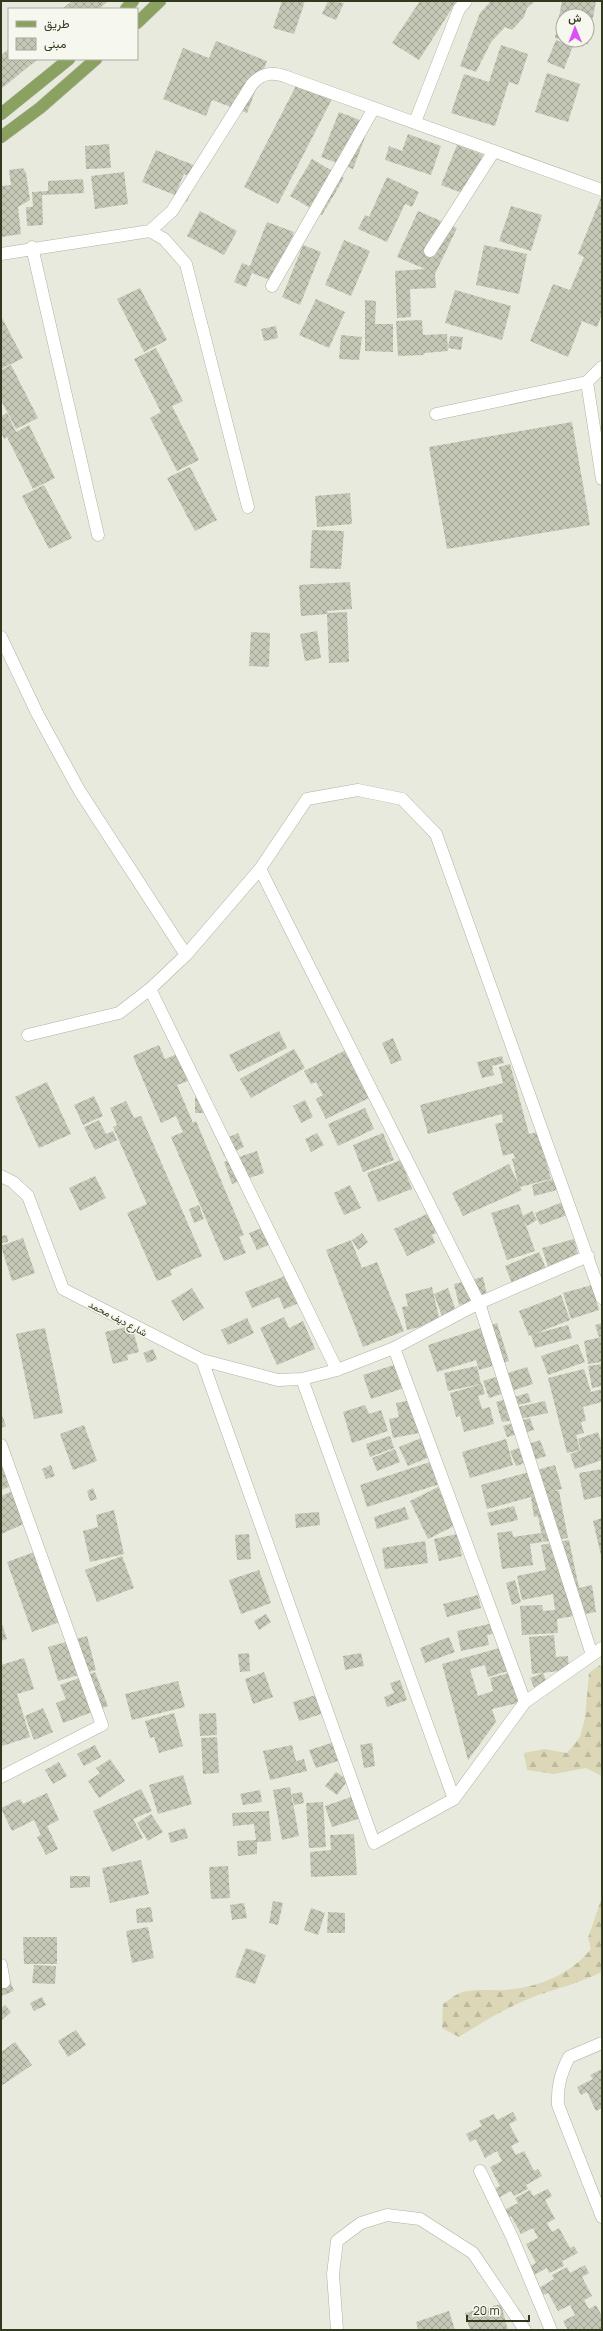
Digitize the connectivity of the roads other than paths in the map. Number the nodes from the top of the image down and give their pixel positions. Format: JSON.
{"nodes":[{"id":1,"x":160,"y":1,"type":"edge"},
{"id":2,"x":466,"y":1,"type":"edge"},
{"id":3,"x":138,"y":22,"type":"edge"},
{"id":4,"x":68,"y":60,"type":"edge"},
{"id":5,"x":95,"y":60,"type":"edge"},
{"id":6,"x":374,"y":108,"type":"junction"},
{"id":7,"x":1,"y":114,"type":"edge"},
{"id":8,"x":415,"y":122,"type":"junction"},
{"id":9,"x":1,"y":137,"type":"edge"},
{"id":10,"x":494,"y":151,"type":"junction"},
{"id":11,"x":602,"y":190,"type":"edge"},
{"id":12,"x":150,"y":231,"type":"junction"},
{"id":13,"x":32,"y":247,"type":"junction"},
{"id":14,"x":430,"y":251,"type":"dead end"},
{"id":15,"x":1,"y":254,"type":"edge"},
{"id":16,"x":272,"y":286,"type":"dead end"},
{"id":17,"x":602,"y":367,"type":"edge"},
{"id":18,"x":587,"y":382,"type":"junction"},
{"id":19,"x":436,"y":414,"type":"dead end"},
{"id":20,"x":602,"y":479,"type":"edge"},
{"id":21,"x":248,"y":507,"type":"dead end"},
{"id":22,"x":98,"y":535,"type":"dead end"},
{"id":23,"x":1,"y":638,"type":"edge"},
{"id":24,"x":260,"y":869,"type":"junction"},
{"id":25,"x":186,"y":955,"type":"junction"},
{"id":26,"x":150,"y":989,"type":"junction"},
{"id":27,"x":28,"y":1035,"type":"dead end"},
{"id":28,"x":1,"y":1176,"type":"edge"},
{"id":29,"x":588,"y":1256,"type":"junction"},
{"id":30,"x":602,"y":1298,"type":"edge"},
{"id":31,"x":480,"y":1303,"type":"junction"},
{"id":32,"x":394,"y":1348,"type":"junction"},
{"id":33,"x":202,"y":1360,"type":"junction"},
{"id":34,"x":337,"y":1370,"type":"junction"},
{"id":35,"x":302,"y":1379,"type":"junction"},
{"id":36,"x":1,"y":1445,"type":"edge"},
{"id":37,"x":597,"y":1651,"type":"edge"},
{"id":38,"x":525,"y":1702,"type":"junction"},
{"id":39,"x":1,"y":1777,"type":"edge"},
{"id":40,"x":454,"y":1799,"type":"junction"},
{"id":41,"x":1,"y":1965,"type":"edge"},
{"id":42,"x":4,"y":1982,"type":"dead end"},
{"id":43,"x":602,"y":2043,"type":"edge"},
{"id":44,"x":480,"y":2171,"type":"dead end"},
{"id":45,"x":602,"y":2217,"type":"edge"},
{"id":46,"x":337,"y":2330,"type":"edge"},
{"id":47,"x":525,"y":2330,"type":"edge"},
{"id":48,"x":551,"y":2330,"type":"edge"}],
"edges":[{"from":1,"to":3,"type":"main road"},
{"from":2,"to":8,"type":"street"},
{"from":4,"to":7,"type":"main road"},
{"from":5,"to":9,"type":"main road"},
{"from":6,"to":8,"type":"street"},
{"from":6,"to":12,"type":"street"},
{"from":6,"to":16,"type":"street"},
{"from":8,"to":10,"type":"street"},
{"from":10,"to":11,"type":"street"},
{"from":10,"to":14,"type":"street"},
{"from":12,"to":13,"type":"street"},
{"from":12,"to":21,"type":"street"},
{"from":13,"to":15,"type":"street"},
{"from":13,"to":22,"type":"street"},
{"from":17,"to":18,"type":"street"},
{"from":18,"to":19,"type":"street"},
{"from":18,"to":20,"type":"street"},
{"from":23,"to":25,"type":"street"},
{"from":24,"to":25,"type":"street"},
{"from":24,"to":29,"type":"street"},
{"from":24,"to":31,"type":"street"},
{"from":25,"to":26,"type":"street"},
{"from":26,"to":27,"type":"street"},
{"from":26,"to":34,"type":"street"},
{"from":28,"to":33,"type":"street","name":"شارع ديف محمد"},
{"from":29,"to":30,"type":"street"},
{"from":29,"to":31,"type":"street","name":"شارع ديف محمد"},
{"from":31,"to":32,"type":"street","name":"شارع ديف محمد"},
{"from":31,"to":37,"type":"street"},
{"from":32,"to":34,"type":"street","name":"شارع ديف محمد"},
{"from":32,"to":38,"type":"street"},
{"from":33,"to":35,"type":"street","name":"شارع ديف محمد"},
{"from":33,"to":40,"type":"street"},
{"from":34,"to":35,"type":"street","name":"شارع ديف محمد"},
{"from":35,"to":40,"type":"street"},
{"from":36,"to":39,"type":"street"},
{"from":37,"to":38,"type":"street"},
{"from":38,"to":40,"type":"street"},
{"from":41,"to":42,"type":"street"},
{"from":43,"to":45,"type":"street"},
{"from":44,"to":48,"type":"street"},
{"from":46,"to":47,"type":"street"}]}
